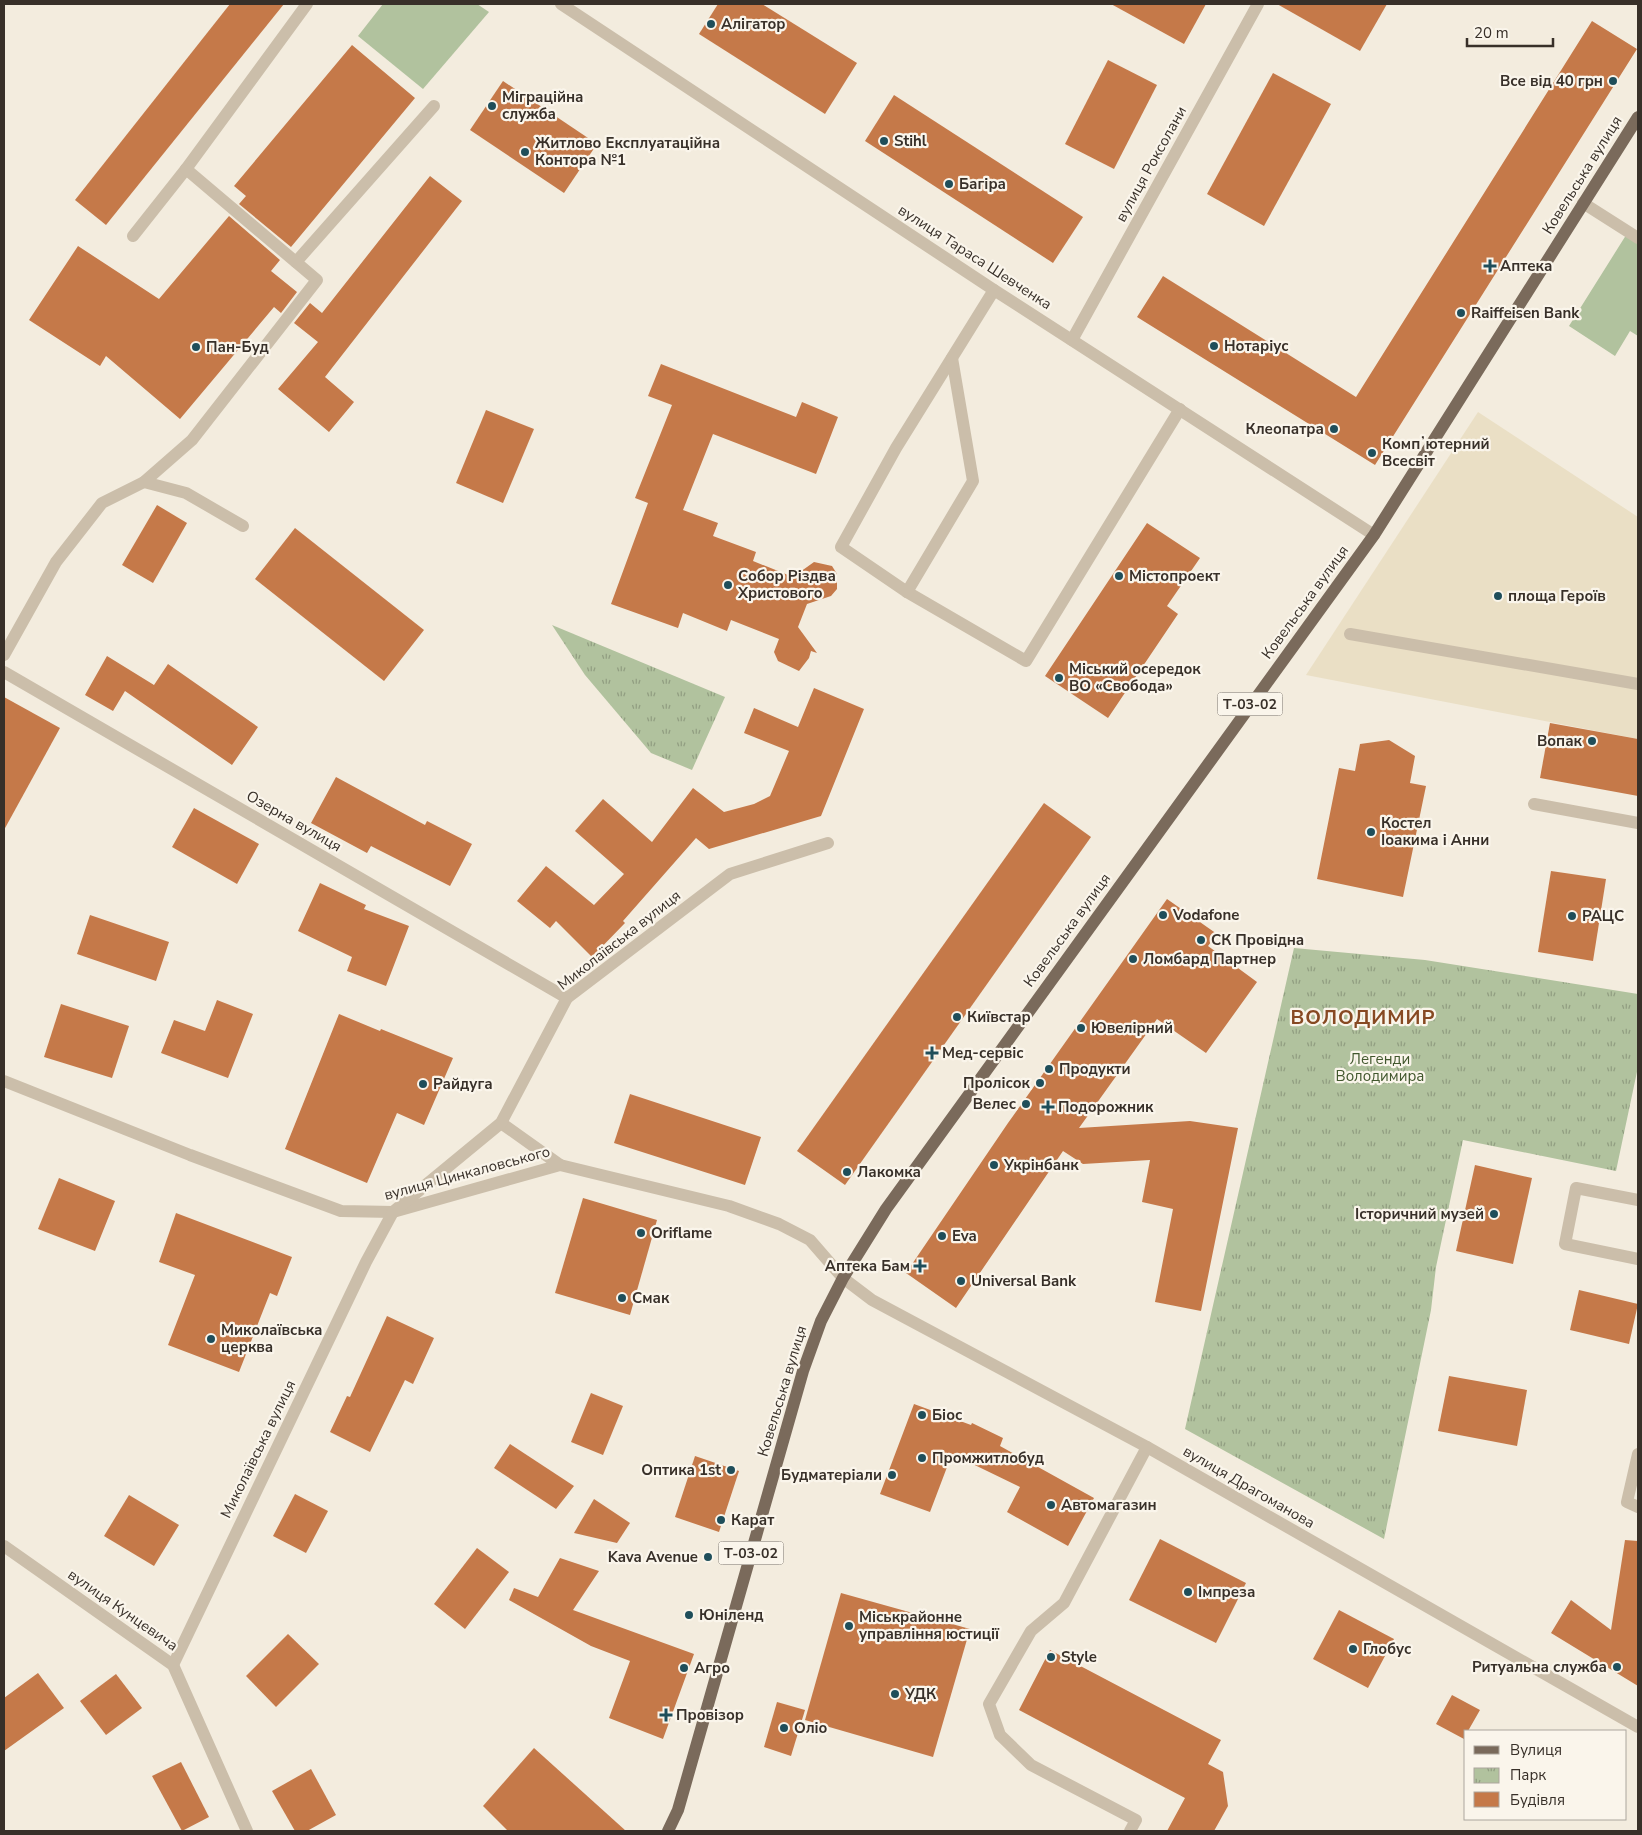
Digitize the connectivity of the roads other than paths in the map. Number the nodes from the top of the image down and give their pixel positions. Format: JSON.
{"nodes":[{"id":1,"x":307,"y":4,"type":"edge"},
{"id":2,"x":561,"y":4,"type":"edge"},
{"id":3,"x":1258,"y":4,"type":"edge"},
{"id":4,"x":434,"y":106,"type":"dead end"},
{"id":5,"x":1638,"y":117,"type":"edge"},
{"id":6,"x":186,"y":169,"type":"junction"},
{"id":7,"x":1583,"y":204,"type":"junction"},
{"id":8,"x":133,"y":236,"type":"dead end"},
{"id":9,"x":1638,"y":238,"type":"edge"},
{"id":10,"x":296,"y":262,"type":"junction"},
{"id":11,"x":994,"y":290,"type":"junction"},
{"id":12,"x":1072,"y":340,"type":"junction"},
{"id":13,"x":952,"y":358,"type":"junction"},
{"id":14,"x":1180,"y":409,"type":"junction"},
{"id":15,"x":144,"y":482,"type":"junction"},
{"id":16,"x":243,"y":526,"type":"dead end"},
{"id":17,"x":1374,"y":535,"type":"junction"},
{"id":18,"x":907,"y":592,"type":"junction"},
{"id":19,"x":1350,"y":634,"type":"dead end"},
{"id":20,"x":4,"y":655,"type":"edge"},
{"id":21,"x":4,"y":672,"type":"edge"},
{"id":22,"x":1638,"y":684,"type":"edge"},
{"id":23,"x":1534,"y":804,"type":"dead end"},
{"id":24,"x":1638,"y":823,"type":"edge"},
{"id":25,"x":828,"y":843,"type":"dead end"},
{"id":26,"x":567,"y":998,"type":"junction"},
{"id":27,"x":4,"y":1081,"type":"edge"},
{"id":28,"x":501,"y":1123,"type":"junction"},
{"id":29,"x":560,"y":1165,"type":"junction"},
{"id":30,"x":1638,"y":1200,"type":"edge"},
{"id":31,"x":393,"y":1212,"type":"junction"},
{"id":32,"x":1638,"y":1259,"type":"edge"},
{"id":33,"x":843,"y":1278,"type":"junction"},
{"id":34,"x":1146,"y":1447,"type":"junction"},
{"id":35,"x":1638,"y":1454,"type":"edge"},
{"id":36,"x":1638,"y":1507,"type":"edge"},
{"id":37,"x":4,"y":1546,"type":"edge"},
{"id":38,"x":173,"y":1665,"type":"junction"},
{"id":39,"x":1638,"y":1727,"type":"edge"},
{"id":40,"x":247,"y":1831,"type":"edge"},
{"id":41,"x":668,"y":1831,"type":"edge"},
{"id":42,"x":1130,"y":1831,"type":"edge"}],
"edges":[{"from":1,"to":6,"type":"street"},
{"from":2,"to":11,"type":"street","name":"вулиця Тараса Шевченка"},
{"from":3,"to":12,"type":"street","name":"вулиця Роксолани"},
{"from":4,"to":10,"type":"street"},
{"from":5,"to":7,"type":"main road","name":"Ковельська вулиця","number":"Т-03-02"},
{"from":6,"to":8,"type":"street"},
{"from":6,"to":10,"type":"street"},
{"from":7,"to":9,"type":"street"},
{"from":7,"to":17,"type":"main road","name":"Ковельська вулиця","number":"Т-03-02"},
{"from":10,"to":15,"type":"street"},
{"from":11,"to":12,"type":"street","name":"вулиця Тараса Шевченка"},
{"from":11,"to":13,"type":"street"},
{"from":12,"to":14,"type":"street","name":"вулиця Тараса Шевченка"},
{"from":13,"to":18,"type":"street"},
{"from":13,"to":18,"type":"street"},
{"from":14,"to":17,"type":"street","name":"вулиця Тараса Шевченка"},
{"from":14,"to":18,"type":"street"},
{"from":15,"to":16,"type":"street"},
{"from":15,"to":20,"type":"street"},
{"from":17,"to":33,"type":"main road","name":"Ковельська вулиця","number":"Т-03-02"},
{"from":19,"to":22,"type":"street"},
{"from":21,"to":26,"type":"street","name":"Озерна вулиця"},
{"from":23,"to":24,"type":"street"},
{"from":25,"to":26,"type":"street","name":"Миколаївська вулиця"},
{"from":26,"to":28,"type":"street","name":"Миколаївська вулиця"},
{"from":27,"to":31,"type":"street","name":"вулиця Цинкаловського"},
{"from":28,"to":29,"type":"street"},
{"from":28,"to":31,"type":"street","name":"Миколаївська вулиця"},
{"from":29,"to":31,"type":"street","name":"вулиця Цинкаловського"},
{"from":29,"to":33,"type":"street","name":"вулиця Цинкаловського"},
{"from":30,"to":32,"type":"street"},
{"from":31,"to":38,"type":"street","name":"Миколаївська вулиця"},
{"from":33,"to":34,"type":"street","name":"вулиця Драгоманова"},
{"from":33,"to":41,"type":"main road","name":"Ковельська вулиця","number":"Т-03-02"},
{"from":34,"to":39,"type":"street","name":"вулиця Драгоманова"},
{"from":34,"to":42,"type":"street"},
{"from":35,"to":36,"type":"street"},
{"from":37,"to":38,"type":"street","name":"вулиця Кунцевича"},
{"from":38,"to":40,"type":"street","name":"вулиця Кунцевича"}]}
